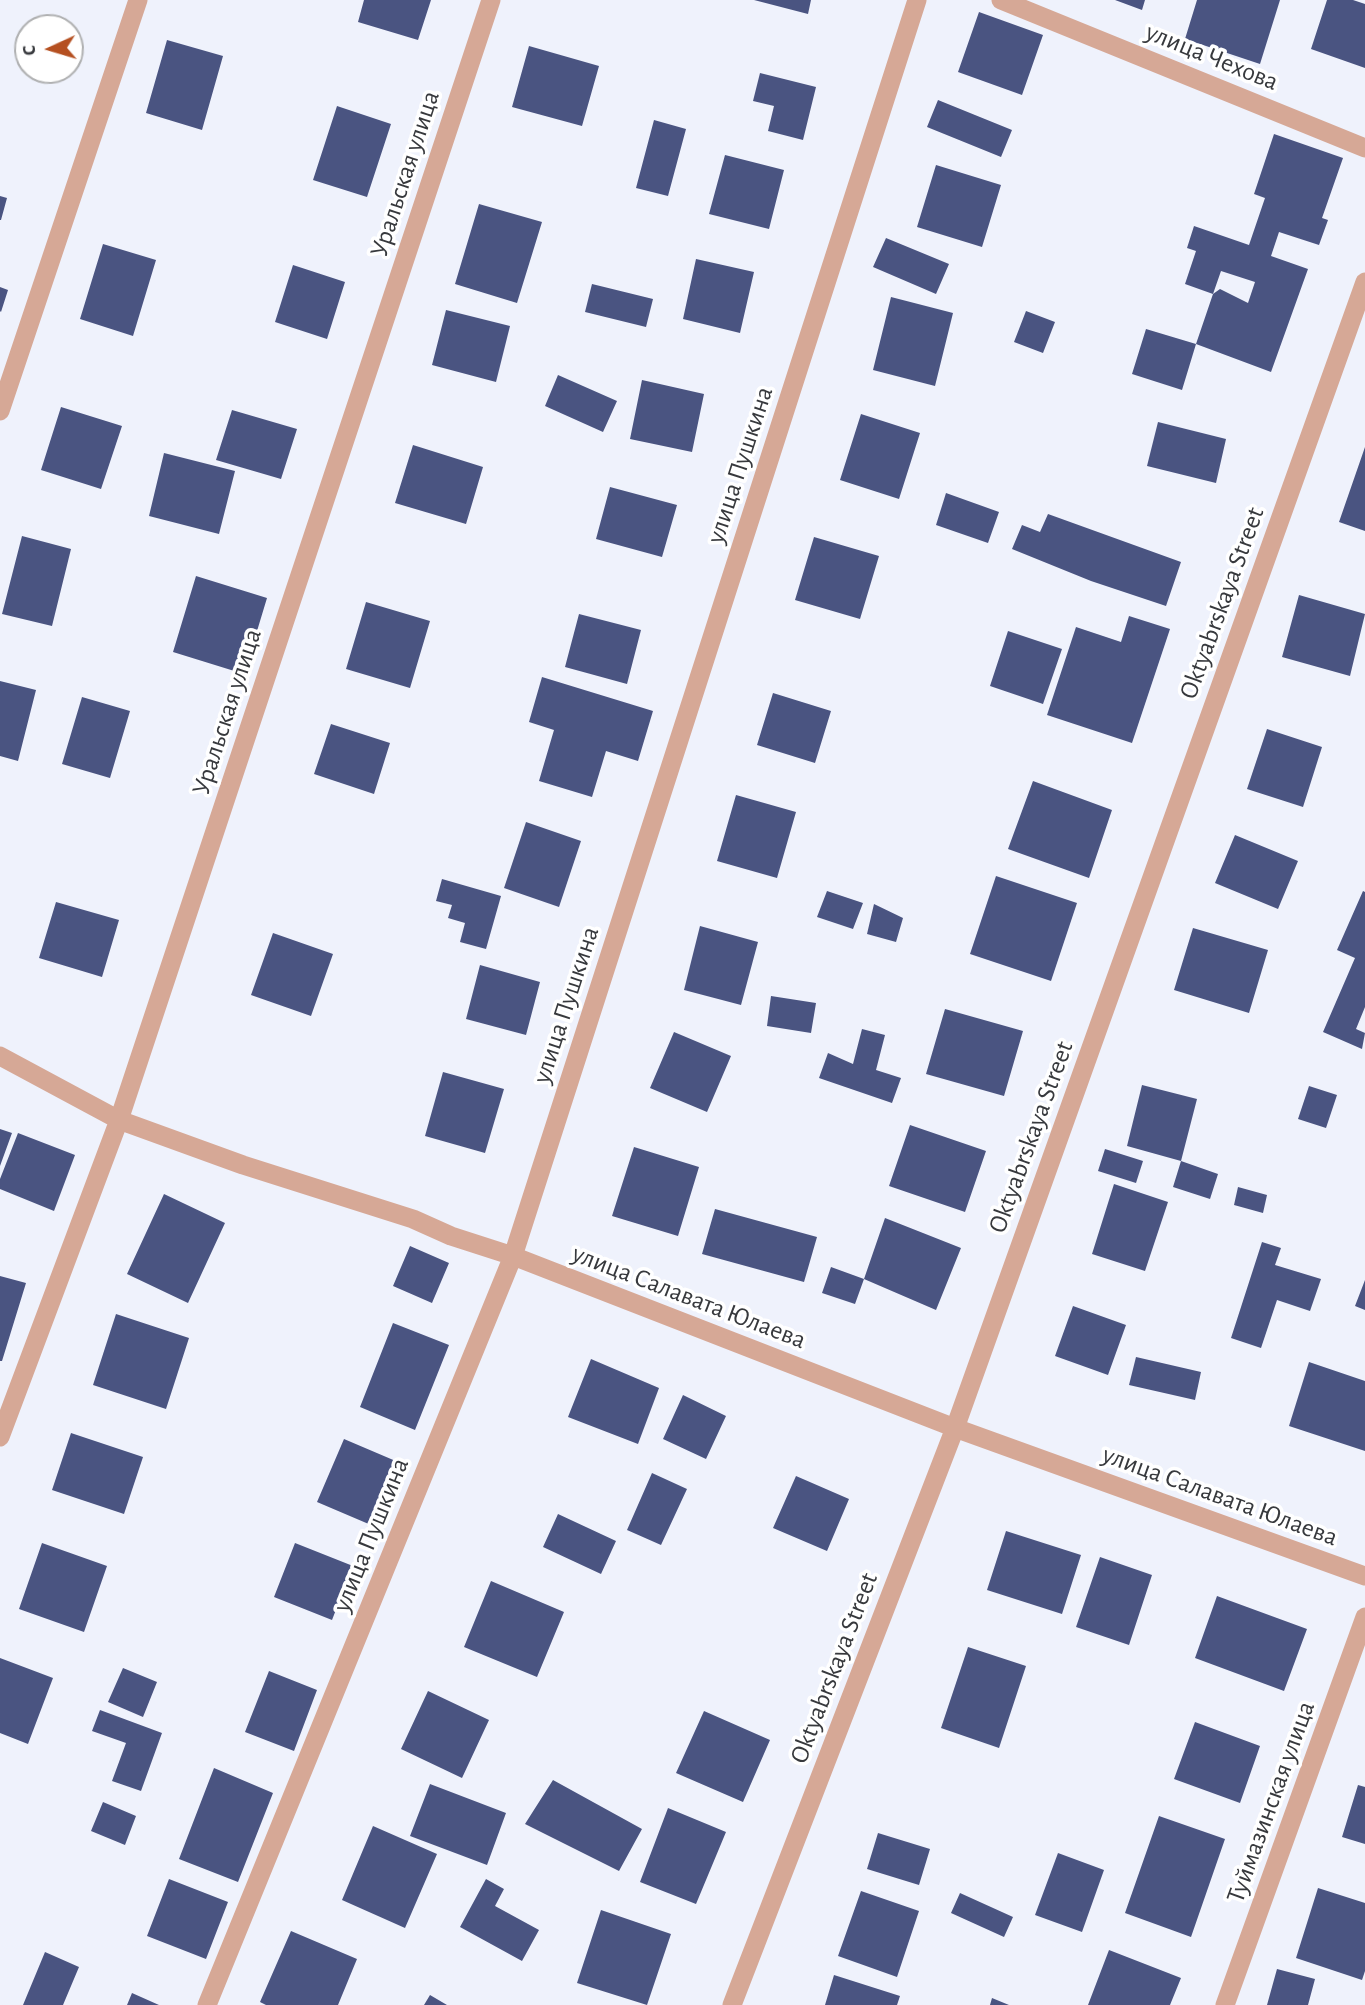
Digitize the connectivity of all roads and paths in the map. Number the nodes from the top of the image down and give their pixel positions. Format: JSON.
{"nodes":[{"id":1,"x":138,"y":0,"type":"edge"},
{"id":2,"x":491,"y":0,"type":"edge"},
{"id":3,"x":917,"y":0,"type":"edge"},
{"id":4,"x":1001,"y":0,"type":"edge"},
{"id":5,"x":1365,"y":148,"type":"edge"},
{"id":6,"x":1365,"y":282,"type":"edge"},
{"id":7,"x":0,"y":411,"type":"edge"},
{"id":8,"x":0,"y":1056,"type":"edge"},
{"id":9,"x":119,"y":1120,"type":"junction"},
{"id":10,"x":513,"y":1256,"type":"junction"},
{"id":11,"x":955,"y":1428,"type":"junction"},
{"id":12,"x":0,"y":1437,"type":"edge"},
{"id":13,"x":1365,"y":1576,"type":"edge"},
{"id":14,"x":1365,"y":1617,"type":"edge"},
{"id":15,"x":207,"y":2005,"type":"edge"},
{"id":16,"x":732,"y":2005,"type":"edge"},
{"id":17,"x":1225,"y":2005,"type":"edge"}],
"edges":[{"from":1,"to":7,"type":"street"},
{"from":2,"to":9,"type":"street","name":"Уральская улица"},
{"from":3,"to":10,"type":"street","name":"улица Пушкина"},
{"from":4,"to":5,"type":"street","name":"улица Чехова"},
{"from":6,"to":11,"type":"street","name":"Oktyabrskaya Street"},
{"from":8,"to":9,"type":"street","name":"улица Салавата Юлаева"},
{"from":9,"to":10,"type":"street","name":"улица Салавата Юлаева"},
{"from":9,"to":12,"type":"street","name":"Уральская улица"},
{"from":10,"to":11,"type":"street","name":"улица Салавата Юлаева"},
{"from":10,"to":15,"type":"street","name":"улица Пушкина"},
{"from":11,"to":13,"type":"street","name":"улица Салавата Юлаева"},
{"from":11,"to":16,"type":"street","name":"Oktyabrskaya Street"},
{"from":14,"to":17,"type":"street","name":"Туймазинская улица"}]}
